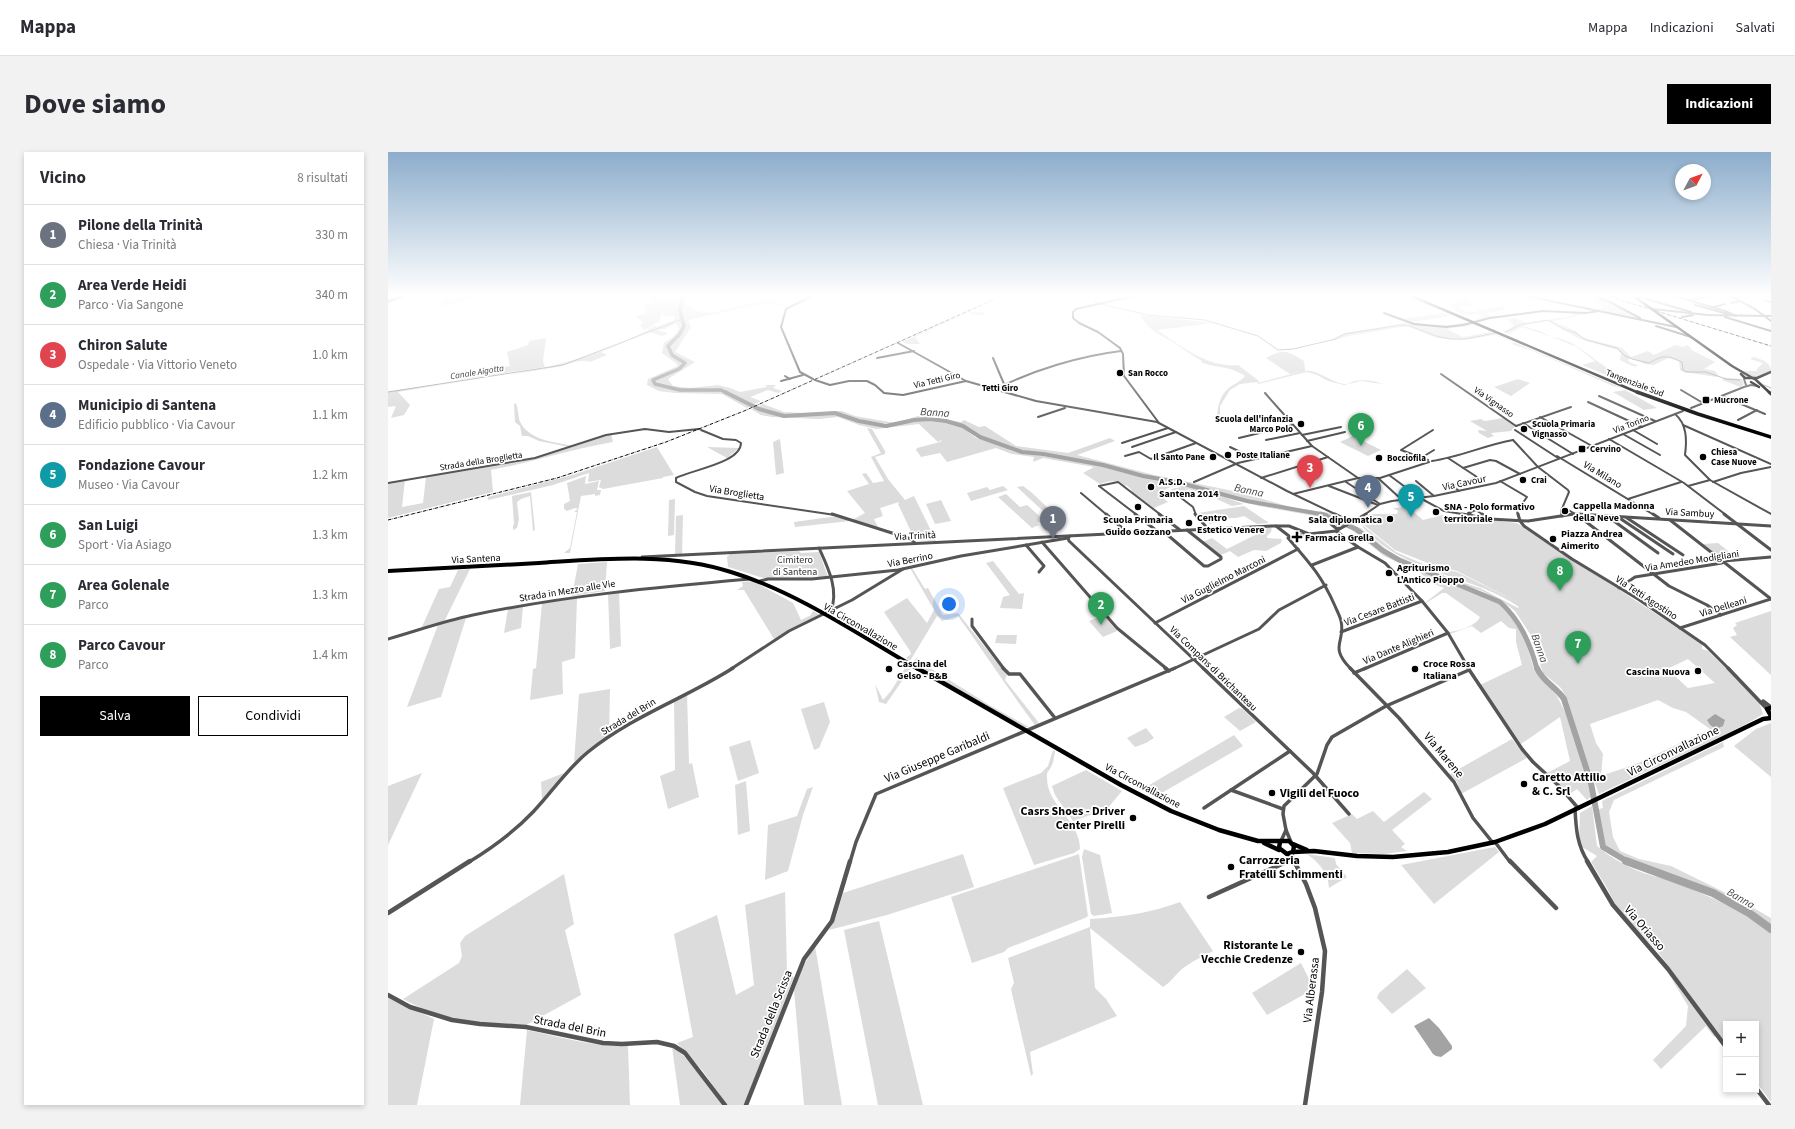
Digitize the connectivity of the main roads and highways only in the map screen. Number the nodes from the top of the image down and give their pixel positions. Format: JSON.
{"nodes":[{"id":1,"x":1512,"y":339,"type":"edge"},
{"id":2,"x":1517,"y":339,"type":"edge"},
{"id":3,"x":1694,"y":339,"type":"edge"},
{"id":4,"x":1732,"y":366,"type":"junction"},
{"id":5,"x":1771,"y":372,"type":"edge"},
{"id":6,"x":1752,"y":378,"type":"junction"},
{"id":7,"x":1745,"y":379,"type":"junction"},
{"id":8,"x":1751,"y":382,"type":"junction"},
{"id":9,"x":1757,"y":382,"type":"junction"},
{"id":10,"x":1771,"y":394,"type":"edge"},
{"id":11,"x":1698,"y":414,"type":"junction"},
{"id":12,"x":1771,"y":436,"type":"edge"},
{"id":13,"x":1771,"y":441,"type":"edge"},
{"id":14,"x":565,"y":561,"type":"joint"},
{"id":15,"x":388,"y":571,"type":"edge"},
{"id":16,"x":1770,"y":712,"type":"edge"},
{"id":17,"x":1258,"y":841,"type":"junction"},
{"id":18,"x":1280,"y":842,"type":"junction"},
{"id":19,"x":1292,"y":843,"type":"junction"},
{"id":20,"x":1280,"y":850,"type":"junction"},
{"id":21,"x":1314,"y":851,"type":"junction"},
{"id":22,"x":1290,"y":853,"type":"junction"}],
"edges":[{"from":1,"to":11,"type":"highway","name":"Tangenziale Sud"},
{"from":2,"to":12,"type":"highway","name":"Tangenziale Sud"},
{"from":3,"to":4,"type":"main road"},
{"from":4,"to":6,"type":"main road"},
{"from":4,"to":7,"type":"main road"},
{"from":5,"to":6,"type":"main road"},
{"from":5,"to":9,"type":"main road"},
{"from":6,"to":7,"type":"main road"},
{"from":6,"to":9,"type":"main road"},
{"from":7,"to":8,"type":"main road"},
{"from":8,"to":9,"type":"main road"},
{"from":8,"to":10,"type":"main road"},
{"from":9,"to":10,"type":"main road"},
{"from":11,"to":12,"type":"highway","name":"Tangenziale Sud"},
{"from":11,"to":13,"type":"highway"},
{"from":14,"to":15,"type":"main road","name":"Via Santena"},
{"from":14,"to":17,"type":"main road","name":"Via Circonvallazione"},
{"from":16,"to":21,"type":"main road","name":"Via Circonvallazione"},
{"from":17,"to":18,"type":"main road","name":"Via Circonvallazione"},
{"from":17,"to":20,"type":"main road","name":"Via Circonvallazione"},
{"from":18,"to":19,"type":"main road"},
{"from":18,"to":20,"type":"main road"},
{"from":19,"to":21,"type":"main road","name":"Via Circonvallazione"},
{"from":19,"to":22,"type":"main road"},
{"from":20,"to":22,"type":"main road"},
{"from":21,"to":22,"type":"main road","name":"Via Circonvallazione"}]}
